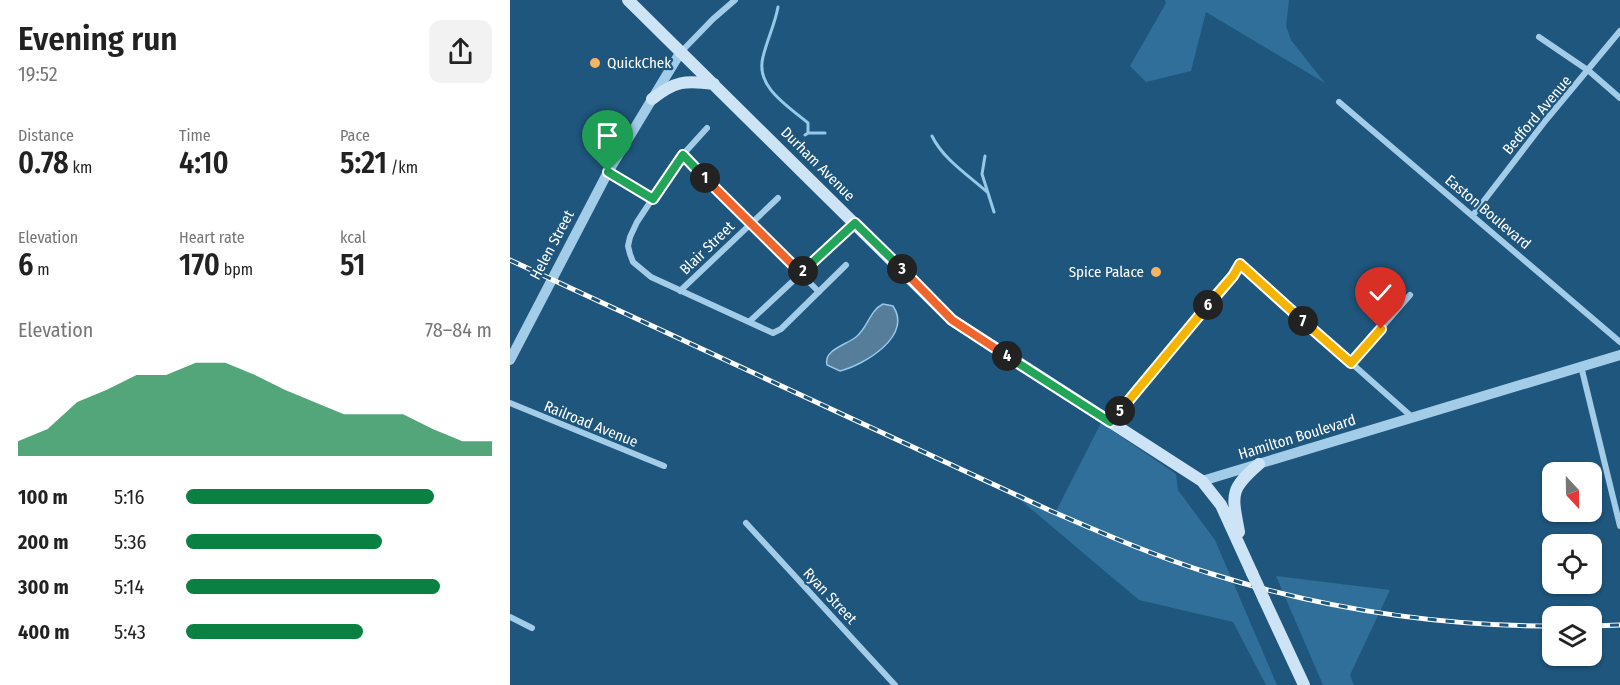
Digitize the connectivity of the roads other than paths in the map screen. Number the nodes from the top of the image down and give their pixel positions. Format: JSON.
{"nodes":[{"id":1,"x":628,"y":0,"type":"edge"},
{"id":2,"x":735,"y":0,"type":"edge"},
{"id":3,"x":1620,"y":31,"type":"edge"},
{"id":4,"x":1539,"y":37,"type":"dead end"},
{"id":5,"x":680,"y":53,"type":"junction"},
{"id":6,"x":1589,"y":71,"type":"junction"},
{"id":7,"x":715,"y":84,"type":"junction"},
{"id":8,"x":1620,"y":98,"type":"edge"},
{"id":9,"x":652,"y":99,"type":"junction"},
{"id":10,"x":1339,"y":102,"type":"dead end"},
{"id":11,"x":707,"y":128,"type":"dead end"},
{"id":12,"x":683,"y":155,"type":"junction"},
{"id":13,"x":608,"y":172,"type":"junction"},
{"id":14,"x":778,"y":198,"type":"dead end"},
{"id":15,"x":653,"y":199,"type":"junction"},
{"id":16,"x":1473,"y":215,"type":"junction"},
{"id":17,"x":751,"y":223,"type":"junction"},
{"id":18,"x":855,"y":223,"type":"junction"},
{"id":19,"x":846,"y":265,"type":"dead end"},
{"id":20,"x":801,"y":273,"type":"junction"},
{"id":21,"x":680,"y":291,"type":"junction"},
{"id":22,"x":819,"y":292,"type":"junction"},
{"id":23,"x":1410,"y":295,"type":"dead end"},
{"id":24,"x":749,"y":322,"type":"junction"},
{"id":25,"x":1620,"y":342,"type":"edge"},
{"id":26,"x":1620,"y":355,"type":"edge"},
{"id":27,"x":510,"y":360,"type":"edge"},
{"id":28,"x":1351,"y":363,"type":"junction"},
{"id":29,"x":1581,"y":366,"type":"junction"},
{"id":30,"x":510,"y":403,"type":"edge"},
{"id":31,"x":1412,"y":417,"type":"junction"},
{"id":32,"x":1110,"y":422,"type":"junction"},
{"id":33,"x":1259,"y":464,"type":"junction"},
{"id":34,"x":664,"y":466,"type":"dead end"},
{"id":35,"x":1202,"y":481,"type":"junction"},
{"id":36,"x":746,"y":523,"type":"dead end"},
{"id":37,"x":1620,"y":525,"type":"edge"},
{"id":38,"x":1242,"y":551,"type":"junction"},
{"id":39,"x":510,"y":617,"type":"edge"},
{"id":40,"x":532,"y":627,"type":"dead end"},
{"id":41,"x":895,"y":685,"type":"edge"},
{"id":42,"x":1304,"y":685,"type":"edge"}],
"edges":[{"from":1,"to":5,"type":"main road","name":"Durham Avenue"},
{"from":2,"to":5,"type":"street"},
{"from":3,"to":6,"type":"street","name":"Bedford Avenue"},
{"from":4,"to":6,"type":"street"},
{"from":5,"to":7,"type":"main road","name":"Durham Avenue"},
{"from":5,"to":9,"type":"street","name":"Helen Street"},
{"from":6,"to":8,"type":"street"},
{"from":6,"to":16,"type":"street","name":"Bedford Avenue"},
{"from":7,"to":9,"type":"main road"},
{"from":7,"to":18,"type":"main road","name":"Durham Avenue"},
{"from":9,"to":13,"type":"street","name":"Helen Street"},
{"from":10,"to":16,"type":"street","name":"Easton Boulevard"},
{"from":11,"to":12,"type":"street","name":"Blair Street"},
{"from":12,"to":15,"type":"street","name":"Blair Street"},
{"from":12,"to":17,"type":"street","name":"Blair Street"},
{"from":13,"to":15,"type":"street"},
{"from":13,"to":27,"type":"street","name":"Helen Street"},
{"from":14,"to":17,"type":"street","name":"Blair Street"},
{"from":15,"to":21,"type":"street","name":"Blair Street"},
{"from":16,"to":25,"type":"street","name":"Easton Boulevard"},
{"from":17,"to":20,"type":"street","name":"Blair Street"},
{"from":17,"to":21,"type":"street","name":"Blair Street"},
{"from":18,"to":20,"type":"street"},
{"from":18,"to":32,"type":"main road","name":"Durham Avenue"},
{"from":19,"to":22,"type":"street","name":"Blair Street"},
{"from":20,"to":22,"type":"street","name":"Blair Street"},
{"from":20,"to":24,"type":"street"},
{"from":21,"to":24,"type":"street","name":"Blair Street"},
{"from":22,"to":24,"type":"street","name":"Blair Street"},
{"from":23,"to":28,"type":"street"},
{"from":26,"to":29,"type":"street","name":"Hamilton Boulevard"},
{"from":28,"to":31,"type":"street"},
{"from":28,"to":32,"type":"street"},
{"from":29,"to":31,"type":"street","name":"Hamilton Boulevard"},
{"from":29,"to":37,"type":"street"},
{"from":30,"to":34,"type":"street","name":"Railroad Avenue"},
{"from":31,"to":33,"type":"street","name":"Hamilton Boulevard"},
{"from":32,"to":35,"type":"main road","name":"Durham Avenue"},
{"from":33,"to":35,"type":"street","name":"Hamilton Boulevard"},
{"from":33,"to":38,"type":"main road"},
{"from":35,"to":38,"type":"main road"},
{"from":36,"to":41,"type":"street","name":"Ryan Street"},
{"from":38,"to":42,"type":"main road","bridge":true},
{"from":39,"to":40,"type":"street"}]}
